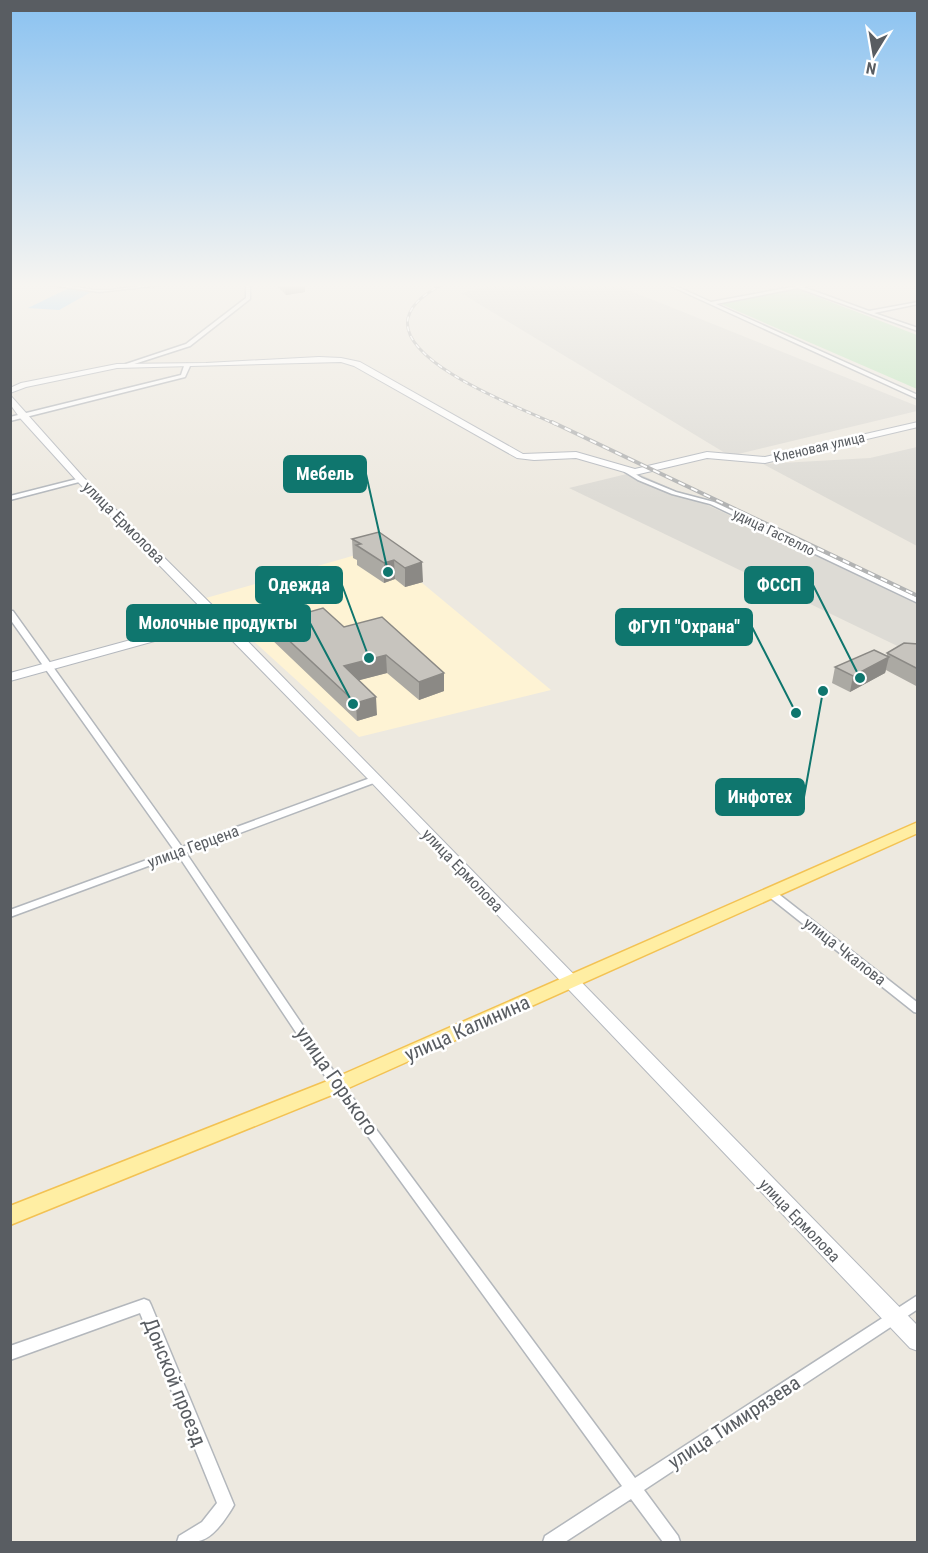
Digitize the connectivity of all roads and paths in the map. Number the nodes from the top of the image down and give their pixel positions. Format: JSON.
{"nodes":[{"id":1,"x":156,"y":355,"type":"edge"},
{"id":2,"x":826,"y":355,"type":"edge"},
{"id":3,"x":126,"y":365,"type":"junction"},
{"id":4,"x":187,"y":366,"type":"junction"},
{"id":5,"x":11,"y":391,"type":"edge"},
{"id":6,"x":918,"y":398,"type":"edge"},
{"id":7,"x":17,"y":417,"type":"edge"},
{"id":8,"x":918,"y":424,"type":"edge"},
{"id":9,"x":627,"y":471,"type":"junction"},
{"id":10,"x":81,"y":480,"type":"junction"},
{"id":11,"x":10,"y":498,"type":"edge"},
{"id":12,"x":918,"y":601,"type":"edge"},
{"id":13,"x":10,"y":613,"type":"edge"},
{"id":14,"x":220,"y":619,"type":"junction"},
{"id":15,"x":50,"y":666,"type":"junction"},
{"id":16,"x":10,"y":677,"type":"edge"},
{"id":17,"x":376,"y":779,"type":"junction"},
{"id":18,"x":918,"y":827,"type":"edge"},
{"id":19,"x":180,"y":851,"type":"junction"},
{"id":20,"x":772,"y":894,"type":"junction"},
{"id":21,"x":10,"y":914,"type":"edge"},
{"id":22,"x":571,"y":983,"type":"junction"},
{"id":23,"x":918,"y":1009,"type":"edge"},
{"id":24,"x":337,"y":1085,"type":"junction"},
{"id":25,"x":10,"y":1216,"type":"edge"},
{"id":26,"x":918,"y":1301,"type":"edge"},
{"id":27,"x":894,"y":1317,"type":"junction"},
{"id":28,"x":918,"y":1341,"type":"edge"},
{"id":29,"x":10,"y":1353,"type":"edge"},
{"id":30,"x":634,"y":1488,"type":"junction"},
{"id":31,"x":185,"y":1542,"type":"edge"},
{"id":32,"x":551,"y":1542,"type":"edge"},
{"id":33,"x":672,"y":1542,"type":"edge"}],
"edges":[{"from":1,"to":3,"type":"street"},
{"from":2,"to":6,"type":"street"},
{"from":3,"to":4,"type":"street"},
{"from":3,"to":5,"type":"street"},
{"from":4,"to":7,"type":"street"},
{"from":4,"to":9,"type":"street"},
{"from":5,"to":7,"type":"street","name":"улица Ермолова"},
{"from":7,"to":10,"type":"street","name":"улица Ермолова"},
{"from":8,"to":9,"type":"street","name":"Кленовая улица"},
{"from":9,"to":12,"type":"street","name":"удица Гастелло"},
{"from":10,"to":11,"type":"street"},
{"from":10,"to":14,"type":"street","name":"улица Ермолова"},
{"from":13,"to":15,"type":"street","name":"улица Горького"},
{"from":14,"to":15,"type":"street"},
{"from":14,"to":17,"type":"street","name":"улица Ермолова"},
{"from":15,"to":16,"type":"street"},
{"from":15,"to":19,"type":"street","name":"улица Горького"},
{"from":17,"to":19,"type":"street","name":"улица Герцена"},
{"from":17,"to":22,"type":"street","name":"улица Ермолова"},
{"from":18,"to":20,"type":"main road","name":"улица Калинина"},
{"from":19,"to":21,"type":"street","name":"улица Герцена"},
{"from":19,"to":24,"type":"street","name":"улица Горького"},
{"from":20,"to":22,"type":"main road","name":"улица Калинина"},
{"from":20,"to":23,"type":"street","name":"улица Чкалова"},
{"from":22,"to":24,"type":"main road","name":"улица Калинина"},
{"from":22,"to":27,"type":"street","name":"улица Ермолова"},
{"from":24,"to":25,"type":"main road","name":"улица Калинина"},
{"from":24,"to":30,"type":"street","name":"улица Горького"},
{"from":26,"to":27,"type":"street","name":"улица Тимирязева"},
{"from":27,"to":28,"type":"street","name":"улица Ермолова"},
{"from":27,"to":30,"type":"street","name":"улица Тимирязева"},
{"from":29,"to":31,"type":"street","name":"Донской проезд"},
{"from":30,"to":32,"type":"street","name":"улица Тимирязева"},
{"from":30,"to":33,"type":"street","name":"улица Горького"}]}
